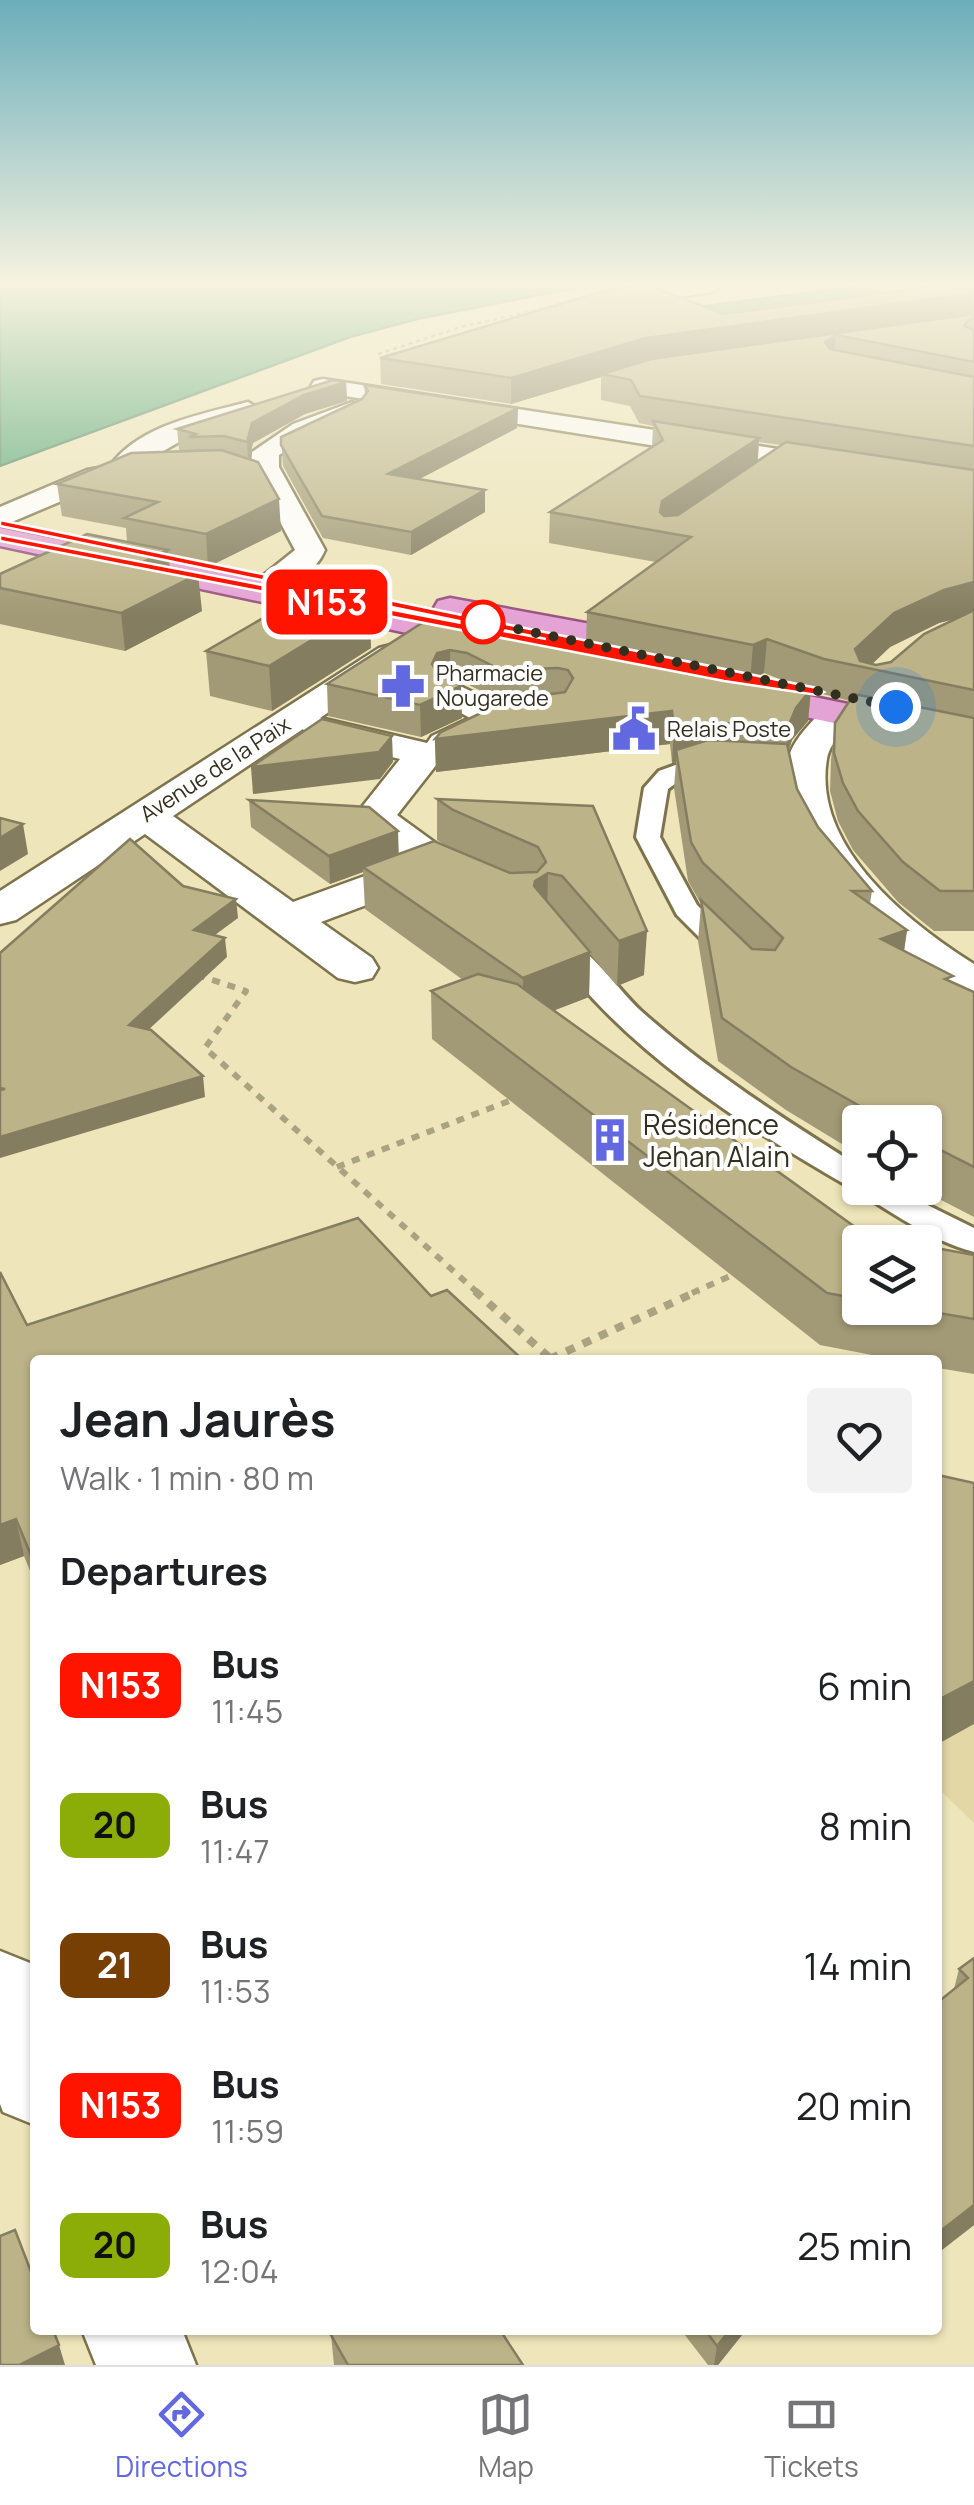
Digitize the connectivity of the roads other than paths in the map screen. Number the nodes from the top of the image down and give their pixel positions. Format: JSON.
{"nodes":[{"id":1,"x":382,"y":396,"type":"edge"},
{"id":2,"x":384,"y":396,"type":"edge"},
{"id":3,"x":559,"y":401,"type":"edge"},
{"id":4,"x":267,"y":404,"type":"edge"},
{"id":5,"x":508,"y":417,"type":"junction"},
{"id":6,"x":785,"y":459,"type":"junction"},
{"id":7,"x":128,"y":462,"type":"junction"},
{"id":8,"x":172,"y":469,"type":"edge"},
{"id":9,"x":756,"y":479,"type":"edge"},
{"id":10,"x":974,"y":488,"type":"edge"},
{"id":11,"x":8,"y":529,"type":"edge"},
{"id":12,"x":276,"y":578,"type":"junction"},
{"id":13,"x":314,"y":593,"type":"junction"},
{"id":14,"x":430,"y":628,"type":"junction"},
{"id":15,"x":695,"y":670,"type":"junction"},
{"id":16,"x":454,"y":694,"type":"edge"},
{"id":17,"x":828,"y":702,"type":"junction"},
{"id":18,"x":966,"y":713,"type":"edge"},
{"id":19,"x":289,"y":722,"type":"junction"},
{"id":20,"x":974,"y":741,"type":"edge"},
{"id":21,"x":424,"y":754,"type":"junction"},
{"id":22,"x":751,"y":767,"type":"edge"},
{"id":23,"x":145,"y":814,"type":"junction"},
{"id":24,"x":0,"y":910,"type":"edge"},
{"id":25,"x":288,"y":918,"type":"junction"},
{"id":26,"x":549,"y":926,"type":"edge"},
{"id":27,"x":355,"y":968,"type":"dead end"},
{"id":28,"x":748,"y":970,"type":"edge"},
{"id":29,"x":974,"y":985,"type":"edge"},
{"id":30,"x":842,"y":1169,"type":"edge"},
{"id":31,"x":898,"y":1205,"type":"edge"},
{"id":32,"x":974,"y":1241,"type":"edge"},
{"id":33,"x":0,"y":1992,"type":"edge"},
{"id":34,"x":30,"y":2068,"type":"edge"},
{"id":35,"x":134,"y":2335,"type":"edge"},
{"id":36,"x":146,"y":2365,"type":"edge"}],
"edges":[{"from":1,"to":12,"type":"street"},
{"from":2,"to":5,"type":"street"},
{"from":3,"to":5,"type":"street"},
{"from":4,"to":7,"type":"street"},
{"from":5,"to":6,"type":"street"},
{"from":6,"to":9,"type":"lane"},
{"from":6,"to":10,"type":"street"},
{"from":7,"to":8,"type":"street"},
{"from":7,"to":11,"type":"street"},
{"from":11,"to":12,"type":"main road"},
{"from":11,"to":13,"type":"main road"},
{"from":12,"to":13,"type":"main road"},
{"from":13,"to":14,"type":"main road"},
{"from":13,"to":15,"type":"main road"},
{"from":14,"to":15,"type":"main road"},
{"from":14,"to":19,"type":"street","name":"Avenue de la Paix"},
{"from":15,"to":17,"type":"main road"},
{"from":15,"to":17,"type":"main road"},
{"from":15,"to":18,"type":"main road"},
{"from":16,"to":21,"type":"street"},
{"from":17,"to":18,"type":"main road"},
{"from":17,"to":20,"type":"main road"},
{"from":17,"to":29,"type":"street"},
{"from":19,"to":21,"type":"street"},
{"from":19,"to":23,"type":"street","name":"Avenue de la Paix"},
{"from":21,"to":25,"type":"street"},
{"from":22,"to":28,"type":"lane"},
{"from":23,"to":24,"type":"street","name":"Avenue de la Paix"},
{"from":23,"to":25,"type":"street"},
{"from":25,"to":27,"type":"street"},
{"from":26,"to":30,"type":"lane"},
{"from":31,"to":32,"type":"lane"},
{"from":33,"to":34,"type":"street"},
{"from":35,"to":36,"type":"street"}]}
